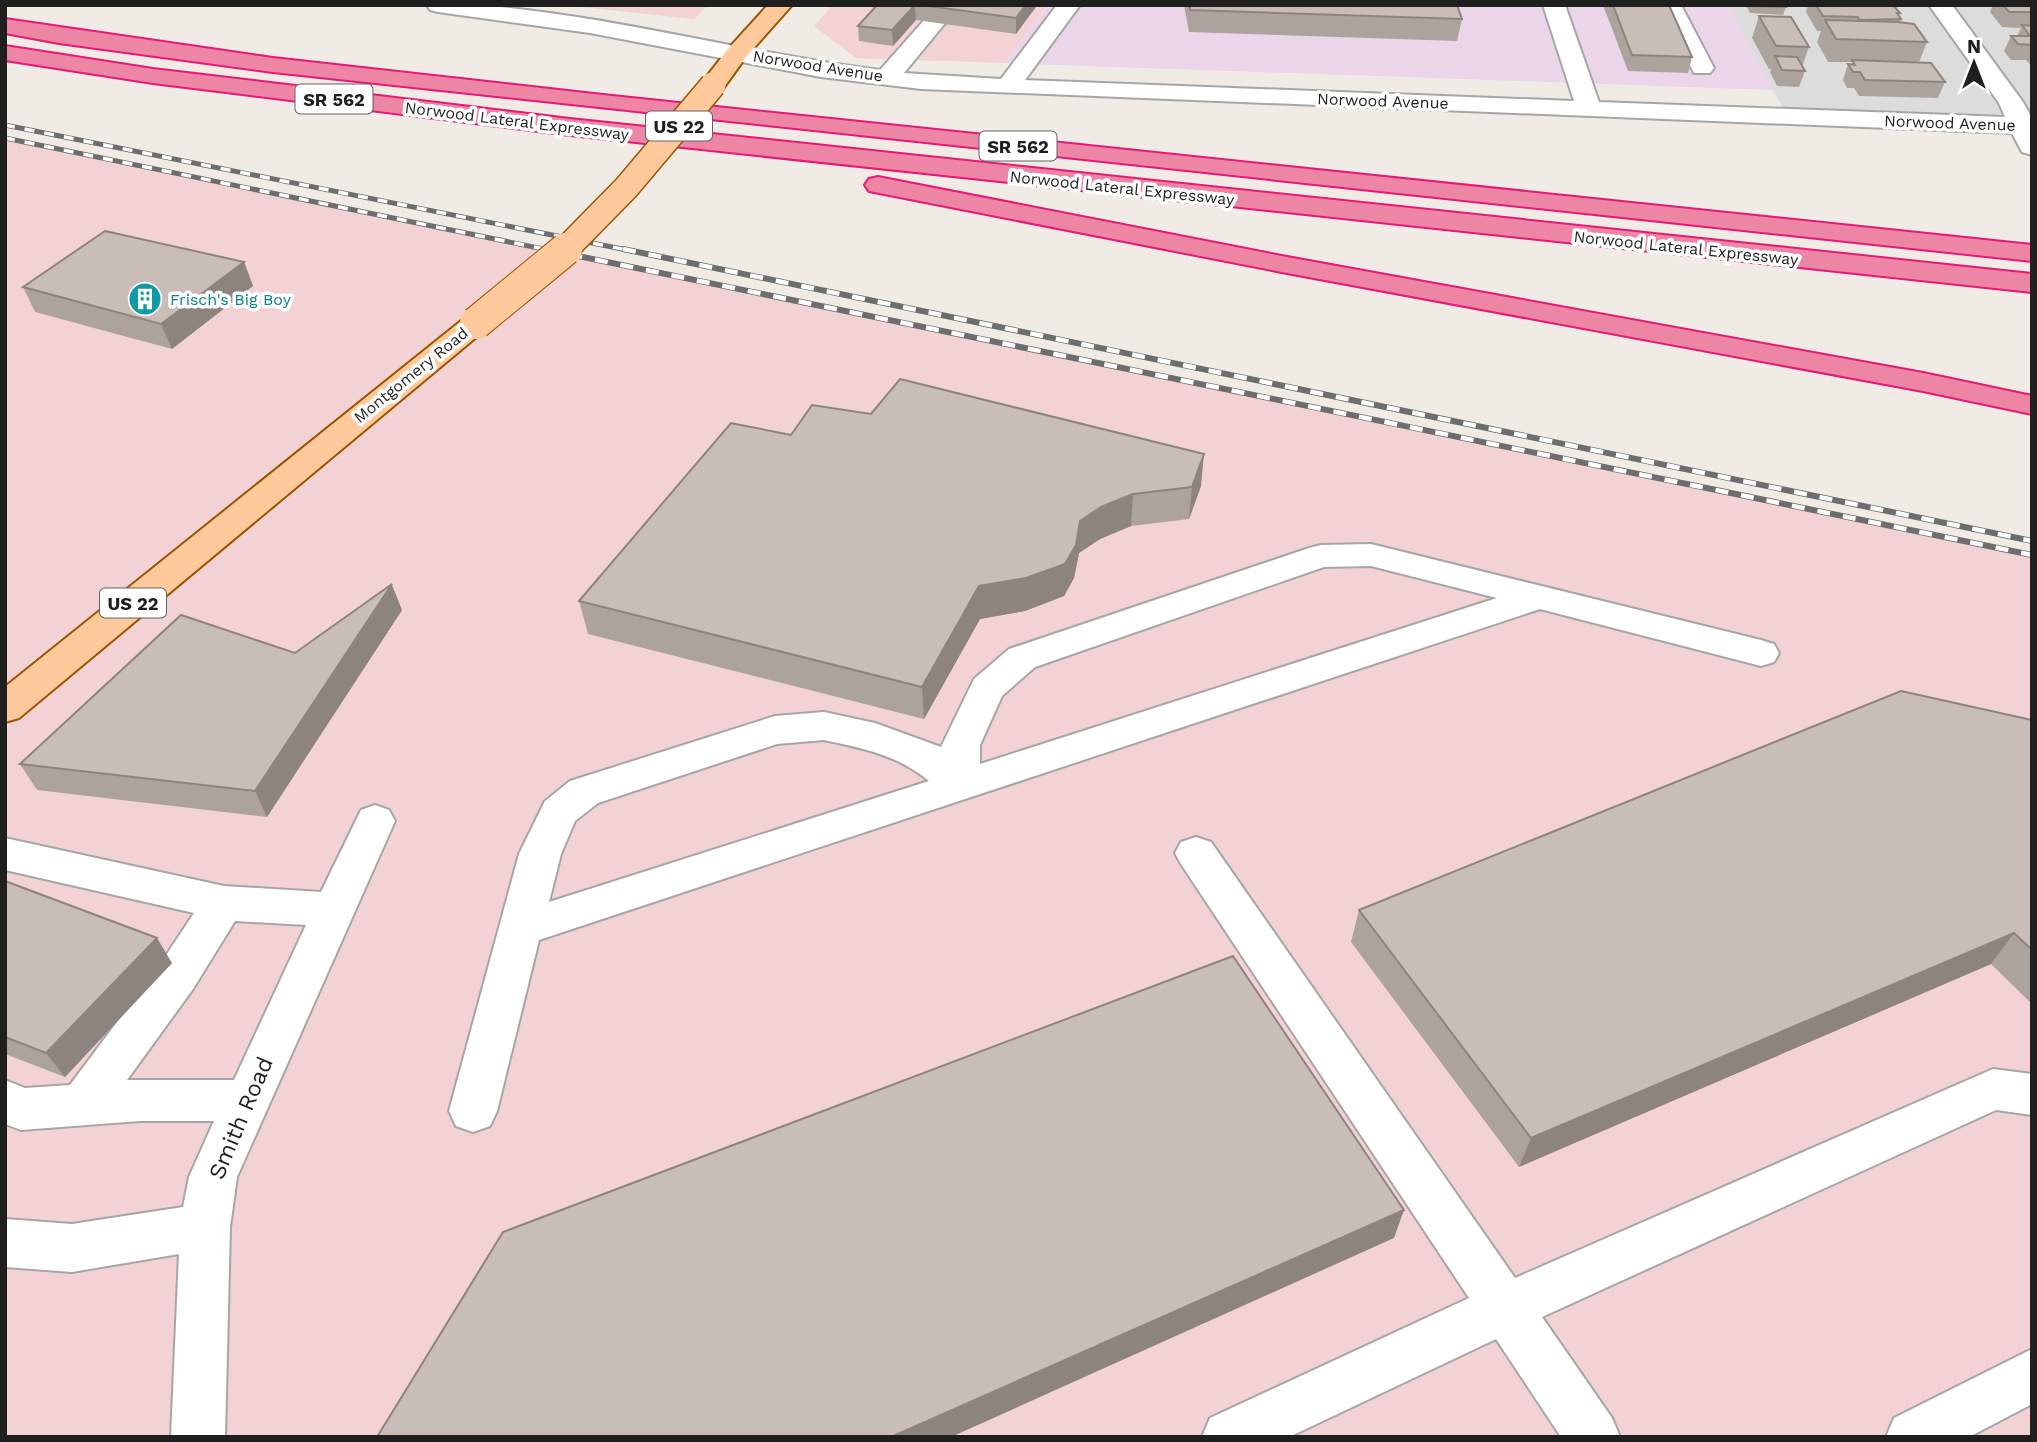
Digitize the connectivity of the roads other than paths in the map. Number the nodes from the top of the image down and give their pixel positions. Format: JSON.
{"nodes":[{"id":1,"x":438,"y":5,"type":"edge"},
{"id":2,"x":781,"y":5,"type":"edge"},
{"id":3,"x":1069,"y":5,"type":"edge"},
{"id":4,"x":1554,"y":5,"type":"edge"},
{"id":5,"x":1670,"y":5,"type":"edge"},
{"id":6,"x":1940,"y":5,"type":"edge"},
{"id":7,"x":935,"y":22,"type":"edge"},
{"id":8,"x":5,"y":26,"type":"edge"},
{"id":9,"x":5,"y":53,"type":"edge"},
{"id":10,"x":737,"y":53,"type":"junction"},
{"id":11,"x":1702,"y":68,"type":"dead end"},
{"id":12,"x":886,"y":78,"type":"junction"},
{"id":13,"x":1008,"y":87,"type":"junction"},
{"id":14,"x":1588,"y":108,"type":"junction"},
{"id":15,"x":570,"y":127,"type":"junction"},
{"id":16,"x":2029,"y":133,"type":"edge"},
{"id":17,"x":1929,"y":242,"type":"junction"},
{"id":18,"x":2032,"y":246,"type":"edge"},
{"id":19,"x":2032,"y":253,"type":"edge"},
{"id":20,"x":2032,"y":283,"type":"edge"},
{"id":21,"x":2032,"y":405,"type":"edge"},
{"id":22,"x":1540,"y":597,"type":"junction"},
{"id":23,"x":1761,"y":653,"type":"dead end"},
{"id":24,"x":5,"y":708,"type":"edge"},
{"id":25,"x":961,"y":785,"type":"junction"},
{"id":26,"x":375,"y":821,"type":"dead end"},
{"id":27,"x":1196,"y":853,"type":"dead end"},
{"id":28,"x":5,"y":854,"type":"edge"},
{"id":29,"x":224,"y":903,"type":"junction"},
{"id":30,"x":334,"y":910,"type":"junction"},
{"id":31,"x":520,"y":929,"type":"junction"},
{"id":32,"x":2032,"y":1095,"type":"edge"},
{"id":33,"x":5,"y":1101,"type":"edge"},
{"id":34,"x":247,"y":1101,"type":"junction"},
{"id":35,"x":82,"y":1105,"type":"junction"},
{"id":36,"x":472,"y":1111,"type":"dead end"},
{"id":37,"x":205,"y":1227,"type":"junction"},
{"id":38,"x":5,"y":1243,"type":"edge"},
{"id":39,"x":1505,"y":1308,"type":"junction"},
{"id":40,"x":2032,"y":1375,"type":"edge"},
{"id":41,"x":198,"y":1437,"type":"edge"},
{"id":42,"x":1229,"y":1437,"type":"edge"},
{"id":43,"x":1593,"y":1437,"type":"edge"},
{"id":44,"x":1913,"y":1437,"type":"edge"}],
"edges":[{"from":1,"to":10,"type":"street","name":"Norwood Avenue"},
{"from":2,"to":10,"type":"main road","name":"Montgomery Road","number":"US 22"},
{"from":3,"to":13,"type":"street"},
{"from":4,"to":14,"type":"street"},
{"from":5,"to":11,"type":"street"},
{"from":6,"to":16,"type":"street"},
{"from":7,"to":12,"type":"street"},
{"from":8,"to":17,"type":"highway","name":"Norwood Lateral Expressway","number":"SR 562"},
{"from":9,"to":15,"type":"highway","name":"Norwood Lateral Expressway","number":"SR 562"},
{"from":10,"to":12,"type":"street","name":"Norwood Avenue"},
{"from":10,"to":24,"type":"main road","name":"Montgomery Road","number":"US 22","bridge":true},
{"from":12,"to":13,"type":"street","name":"Norwood Avenue"},
{"from":13,"to":14,"type":"street","name":"Norwood Avenue"},
{"from":14,"to":16,"type":"street","name":"Norwood Avenue"},
{"from":15,"to":20,"type":"highway","name":"Norwood Lateral Expressway","number":"SR 562"},
{"from":15,"to":21,"type":"highway"},
{"from":17,"to":18,"type":"highway"},
{"from":17,"to":19,"type":"highway","name":"Norwood Lateral Expressway","number":"SR 562"},
{"from":22,"to":23,"type":"street"},
{"from":22,"to":25,"type":"street"},
{"from":22,"to":25,"type":"street"},
{"from":25,"to":31,"type":"street"},
{"from":25,"to":31,"type":"street"},
{"from":26,"to":30,"type":"street","name":"Smith Road"},
{"from":27,"to":39,"type":"street"},
{"from":28,"to":29,"type":"street"},
{"from":29,"to":30,"type":"street"},
{"from":29,"to":35,"type":"street"},
{"from":30,"to":34,"type":"street","name":"Smith Road"},
{"from":31,"to":36,"type":"street"},
{"from":32,"to":39,"type":"street"},
{"from":33,"to":35,"type":"street"},
{"from":34,"to":35,"type":"street"},
{"from":34,"to":37,"type":"street","name":"Smith Road"},
{"from":37,"to":38,"type":"street"},
{"from":37,"to":41,"type":"street","name":"Smith Road"},
{"from":39,"to":42,"type":"street"},
{"from":39,"to":43,"type":"street"},
{"from":40,"to":44,"type":"street"}]}
